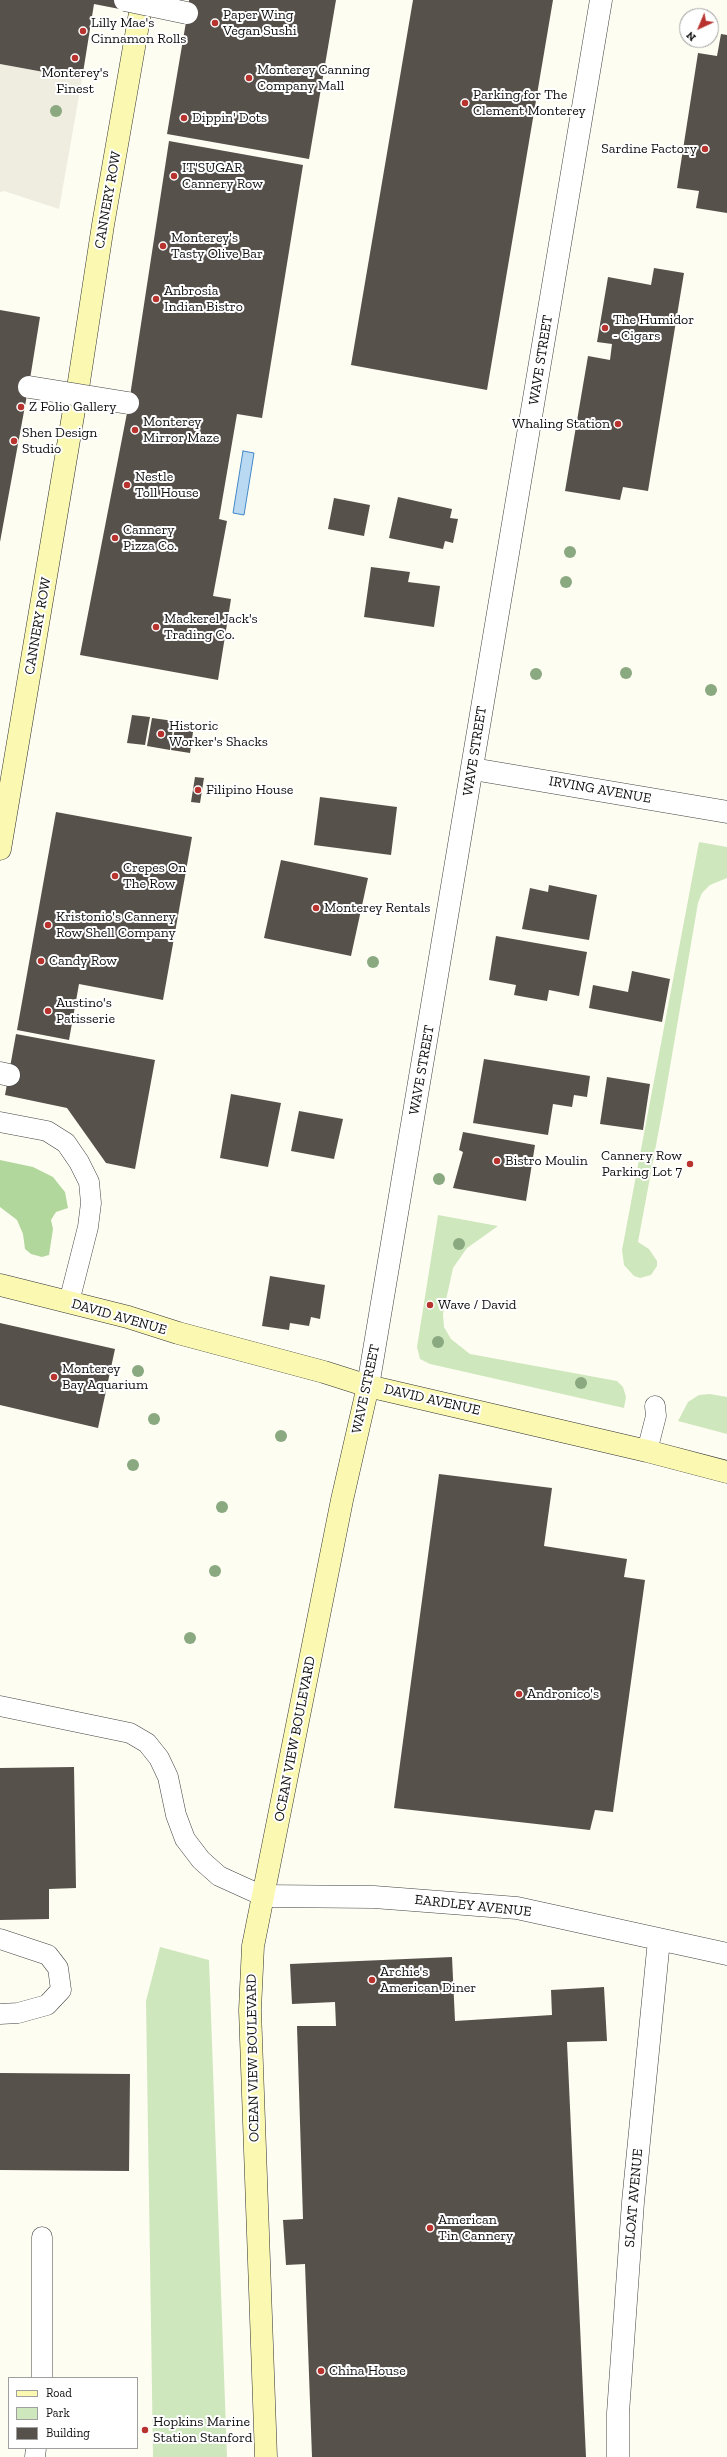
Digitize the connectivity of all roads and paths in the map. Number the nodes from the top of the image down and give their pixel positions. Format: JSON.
{"nodes":[{"id":1,"x":601,"y":0,"type":"edge"},
{"id":2,"x":133,"y":7,"type":"edge"},
{"id":3,"x":187,"y":13,"type":"dead end"},
{"id":4,"x":28,"y":387,"type":"dead end"},
{"id":5,"x":128,"y":403,"type":"dead end"},
{"id":6,"x":472,"y":769,"type":"junction"},
{"id":7,"x":727,"y":812,"type":"edge"},
{"id":8,"x":0,"y":849,"type":"edge"},
{"id":9,"x":0,"y":1122,"type":"edge"},
{"id":10,"x":0,"y":1285,"type":"edge"},
{"id":11,"x":69,"y":1302,"type":"junction"},
{"id":12,"x":368,"y":1386,"type":"junction"},
{"id":13,"x":655,"y":1406,"type":"dead end"},
{"id":14,"x":647,"y":1451,"type":"junction"},
{"id":15,"x":727,"y":1472,"type":"edge"},
{"id":16,"x":342,"y":1500,"type":"joint"},
{"id":17,"x":0,"y":1706,"type":"edge"},
{"id":18,"x":264,"y":1896,"type":"junction"},
{"id":19,"x":0,"y":1939,"type":"edge"},
{"id":20,"x":659,"y":1940,"type":"junction"},
{"id":21,"x":727,"y":1954,"type":"edge"},
{"id":22,"x":0,"y":2014,"type":"edge"},
{"id":23,"x":42,"y":2237,"type":"dead end"},
{"id":24,"x":42,"y":2377,"type":"edge"},
{"id":25,"x":266,"y":2457,"type":"edge"},
{"id":26,"x":618,"y":2457,"type":"edge"}],
"edges":[{"from":1,"to":6,"type":"street","name":"WAVE STREET"},
{"from":2,"to":3,"type":"street","bridge":true},
{"from":2,"to":8,"type":"main road","name":"CANNERY ROW"},
{"from":4,"to":5,"type":"street","bridge":true},
{"from":6,"to":7,"type":"street","name":"IRVING AVENUE"},
{"from":6,"to":12,"type":"street","name":"WAVE STREET"},
{"from":9,"to":11,"type":"lane"},
{"from":10,"to":11,"type":"main road","name":"DAVID AVENUE"},
{"from":11,"to":12,"type":"main road","name":"DAVID AVENUE"},
{"from":12,"to":14,"type":"main road","name":"DAVID AVENUE"},
{"from":12,"to":16,"type":"main road","name":"WAVE STREET"},
{"from":13,"to":14,"type":"lane"},
{"from":14,"to":15,"type":"main road","name":"DAVID AVENUE"},
{"from":16,"to":18,"type":"main road","name":"OCEAN VIEW BOULEVARD"},
{"from":17,"to":18,"type":"lane"},
{"from":18,"to":20,"type":"street","name":"EARDLEY AVENUE"},
{"from":18,"to":25,"type":"main road","name":"OCEAN VIEW BOULEVARD"},
{"from":19,"to":22,"type":"lane"},
{"from":20,"to":21,"type":"street","name":"EARDLEY AVENUE"},
{"from":20,"to":26,"type":"street","name":"SLOAT AVENUE"},
{"from":23,"to":24,"type":"lane"}]}
